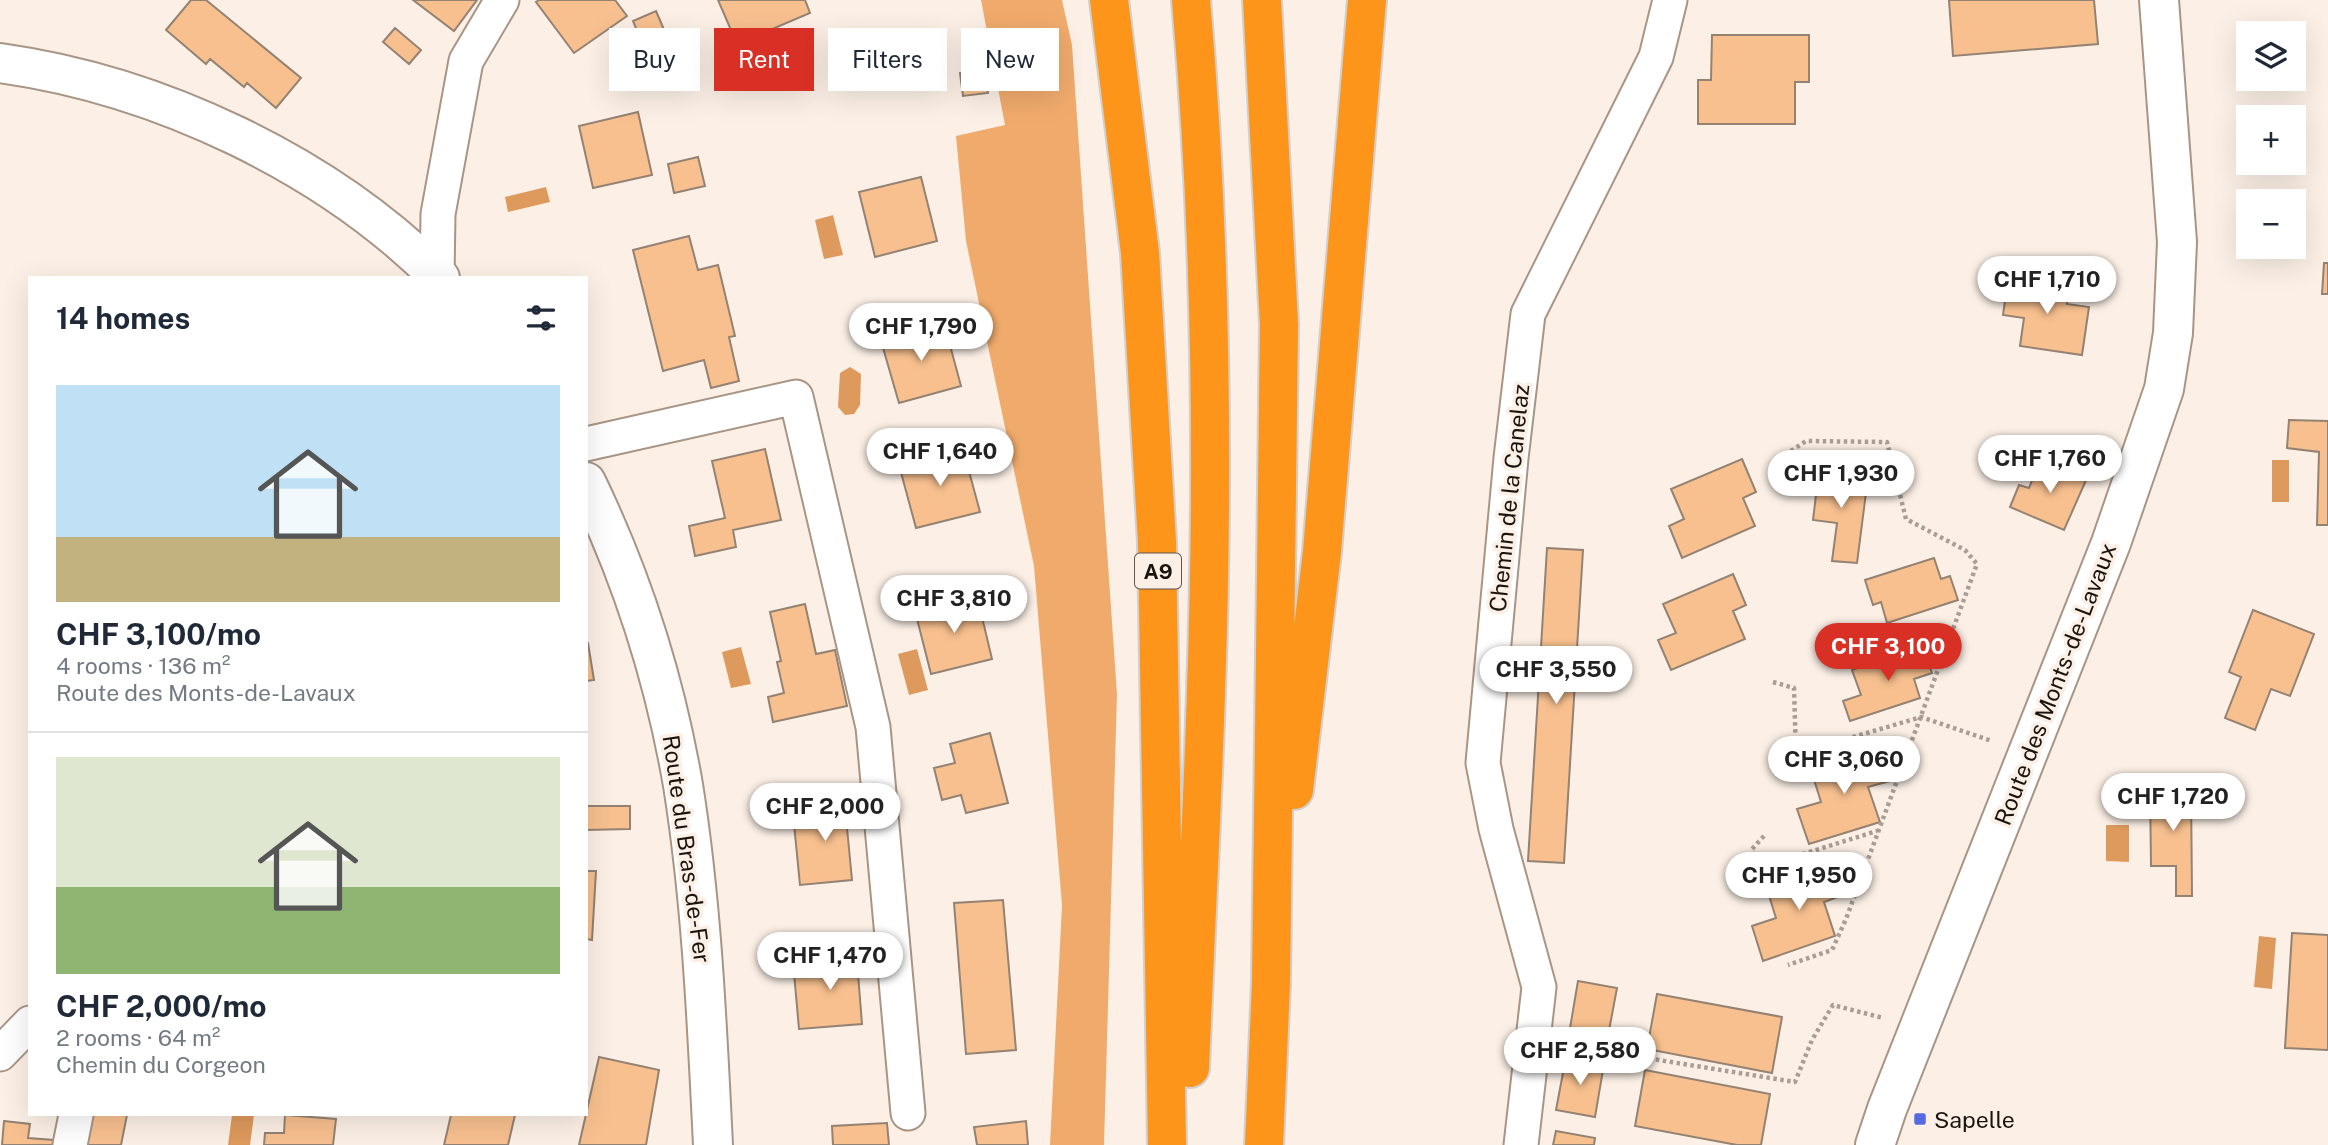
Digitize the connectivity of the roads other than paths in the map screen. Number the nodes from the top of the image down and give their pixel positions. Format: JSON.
{"nodes":[{"id":1,"x":502,"y":0,"type":"edge"},
{"id":2,"x":1109,"y":0,"type":"edge"},
{"id":3,"x":1191,"y":0,"type":"edge"},
{"id":4,"x":1262,"y":0,"type":"edge"},
{"id":5,"x":1367,"y":0,"type":"edge"},
{"id":6,"x":1670,"y":0,"type":"edge"},
{"id":7,"x":2159,"y":0,"type":"edge"},
{"id":8,"x":0,"y":63,"type":"edge"},
{"id":9,"x":437,"y":276,"type":"edge"},
{"id":10,"x":438,"y":276,"type":"edge"},
{"id":11,"x":588,"y":444,"type":"edge"},
{"id":12,"x":588,"y":486,"type":"edge"},
{"id":13,"x":1271,"y":983,"type":"junction"},
{"id":14,"x":28,"y":1025,"type":"edge"},
{"id":15,"x":0,"y":1054,"type":"edge"},
{"id":16,"x":908,"y":1113,"type":"dead end"},
{"id":17,"x":76,"y":1116,"type":"edge"},
{"id":18,"x":70,"y":1145,"type":"edge"},
{"id":19,"x":713,"y":1145,"type":"edge"},
{"id":20,"x":1167,"y":1145,"type":"edge"},
{"id":21,"x":1186,"y":1145,"type":"edge"},
{"id":22,"x":1264,"y":1145,"type":"edge"},
{"id":23,"x":1521,"y":1145,"type":"edge"},
{"id":24,"x":1875,"y":1145,"type":"edge"}],
"edges":[{"from":1,"to":10,"type":"street"},
{"from":2,"to":20,"type":"highway","number":"A9"},
{"from":3,"to":21,"type":"highway","number":"A9"},
{"from":4,"to":13,"type":"highway"},
{"from":5,"to":13,"type":"highway"},
{"from":6,"to":23,"type":"street","name":"Chemin de la Canelaz"},
{"from":7,"to":24,"type":"street","name":"Route des Monts-de-Lavaux"},
{"from":8,"to":9,"type":"street"},
{"from":11,"to":16,"type":"street"},
{"from":12,"to":19,"type":"street","name":"Route du Bras-de-Fer"},
{"from":13,"to":22,"type":"highway"},
{"from":14,"to":15,"type":"street"},
{"from":17,"to":18,"type":"street"}]}
